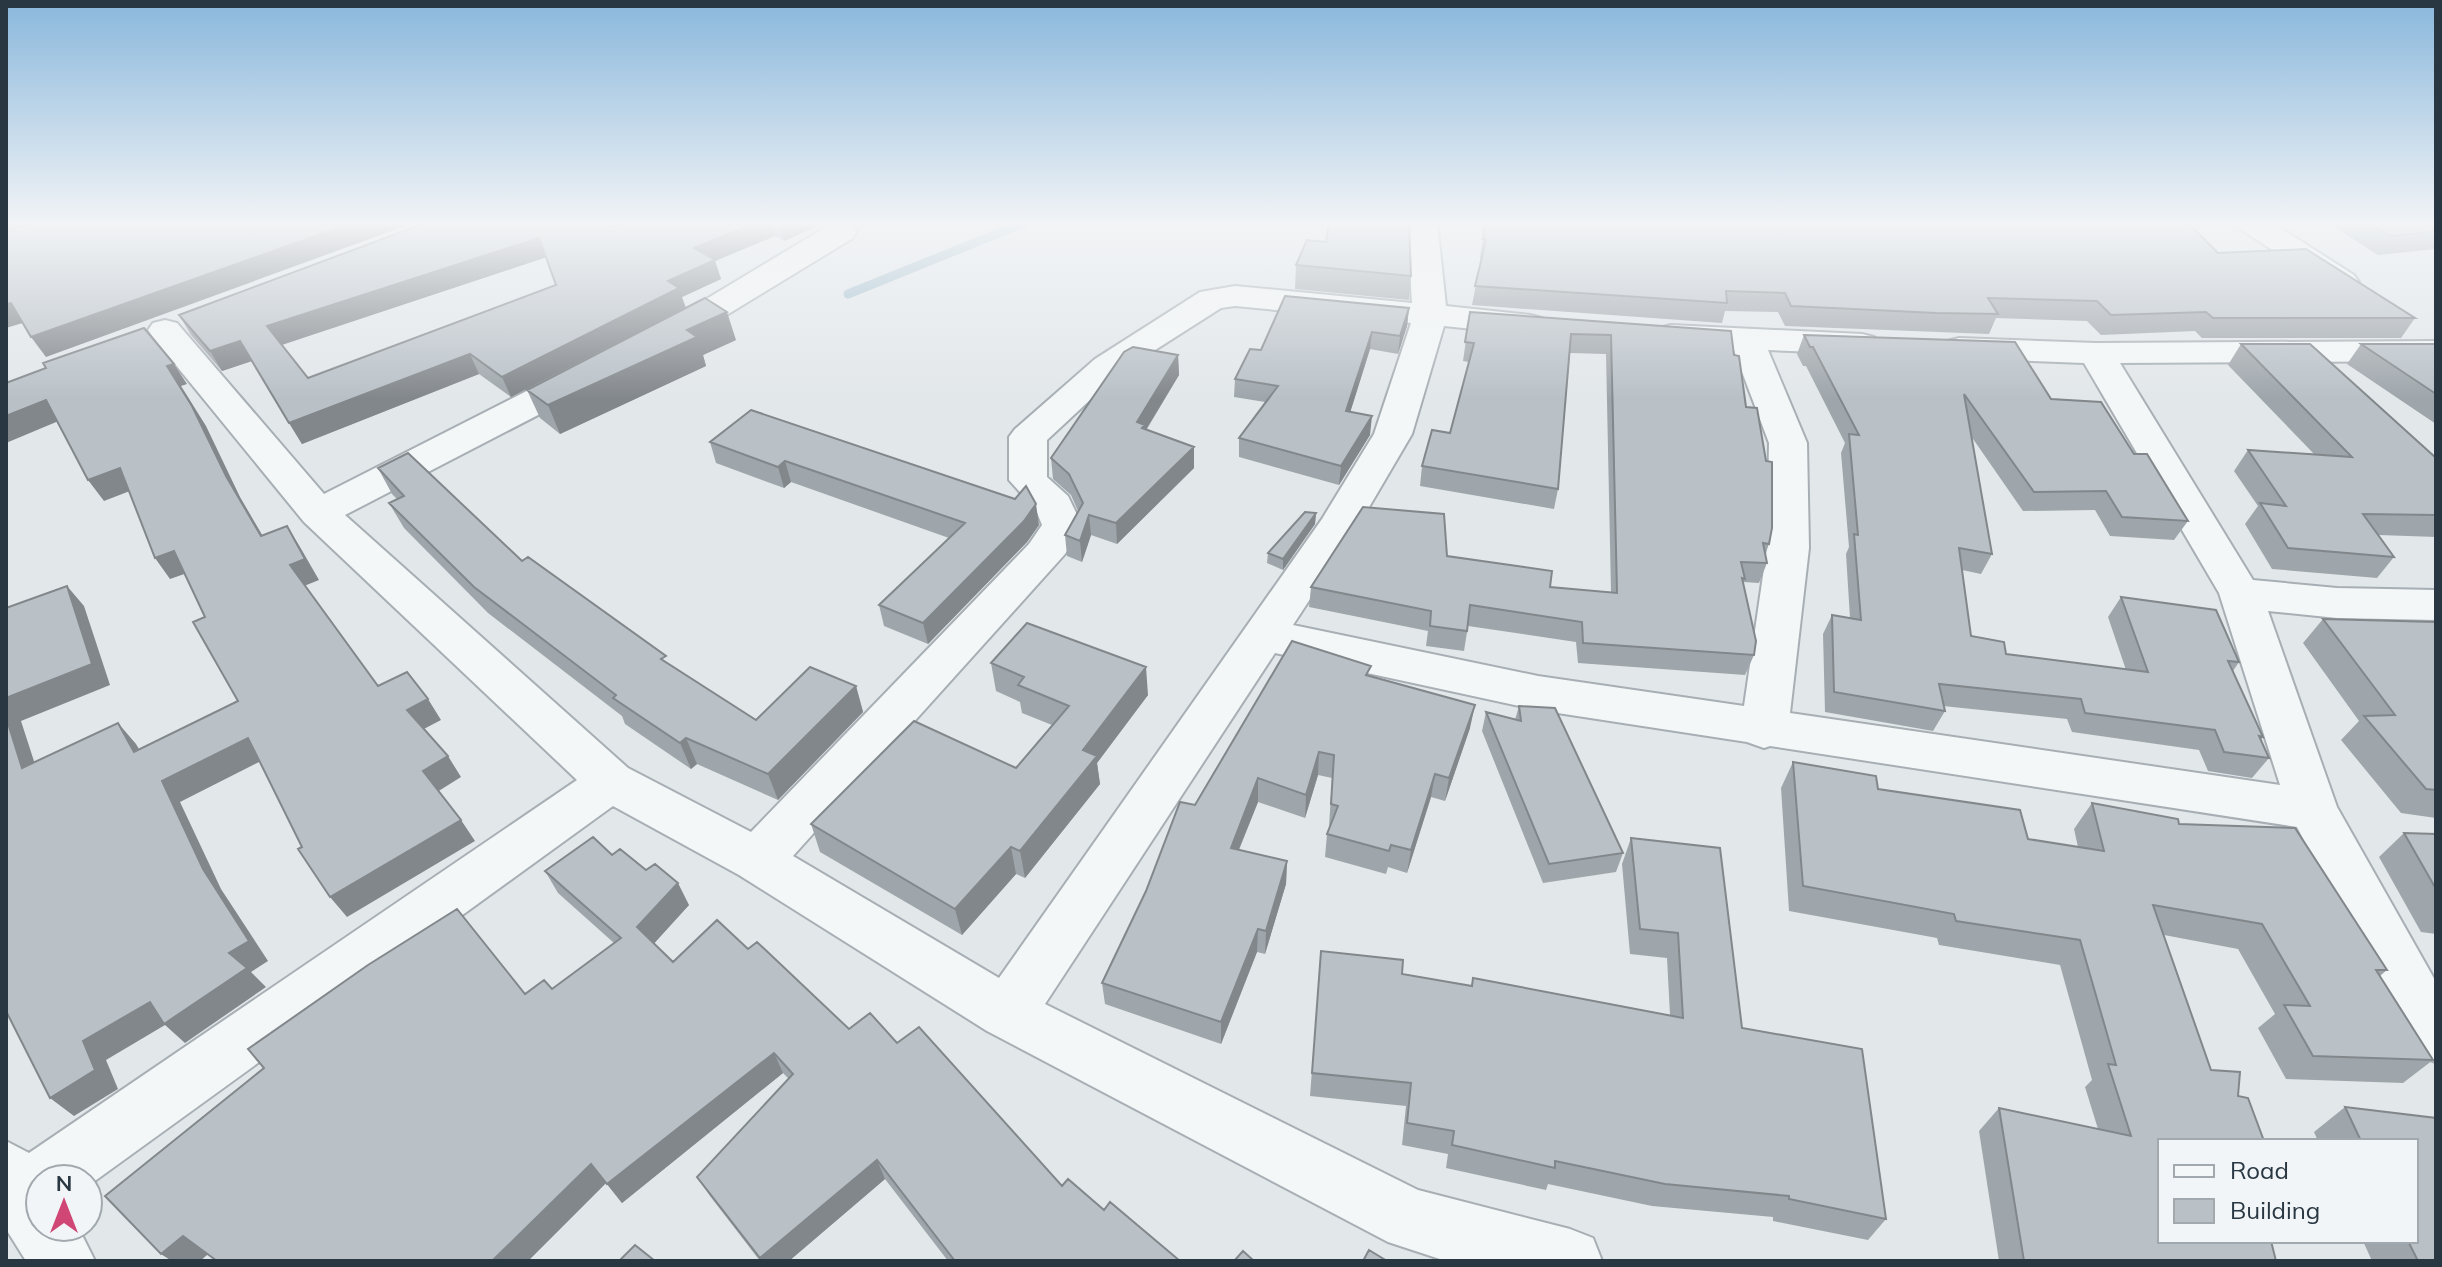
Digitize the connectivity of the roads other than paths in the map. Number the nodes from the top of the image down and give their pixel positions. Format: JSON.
{"nodes":[{"id":1,"x":759,"y":281,"type":"edge"},
{"id":2,"x":1427,"y":281,"type":"edge"},
{"id":3,"x":2342,"y":281,"type":"edge"},
{"id":4,"x":2370,"y":299,"type":"edge"},
{"id":5,"x":1430,"y":316,"type":"junction"},
{"id":6,"x":1563,"y":328,"type":"edge"},
{"id":7,"x":165,"y":330,"type":"dead end"},
{"id":8,"x":1640,"y":333,"type":"edge"},
{"id":9,"x":1747,"y":340,"type":"junction"},
{"id":10,"x":2436,"y":351,"type":"edge"},
{"id":11,"x":2096,"y":353,"type":"junction"},
{"id":12,"x":318,"y":513,"type":"junction"},
{"id":13,"x":2240,"y":593,"type":"junction"},
{"id":14,"x":2436,"y":605,"type":"edge"},
{"id":15,"x":1266,"y":635,"type":"junction"},
{"id":16,"x":1764,"y":730,"type":"junction"},
{"id":17,"x":611,"y":782,"type":"junction"},
{"id":18,"x":2313,"y":810,"type":"junction"},
{"id":19,"x":757,"y":860,"type":"junction"},
{"id":20,"x":1007,"y":1013,"type":"junction"},
{"id":21,"x":2436,"y":1036,"type":"edge"},
{"id":22,"x":57,"y":1163,"type":"edge"},
{"id":23,"x":1570,"y":1261,"type":"edge"}],
"edges":[{"from":1,"to":12,"type":"street"},
{"from":2,"to":5,"type":"street"},
{"from":3,"to":4,"type":"street"},
{"from":5,"to":6,"type":"street"},
{"from":5,"to":15,"type":"street"},
{"from":5,"to":19,"type":"street"},
{"from":7,"to":12,"type":"street"},
{"from":8,"to":9,"type":"street"},
{"from":9,"to":11,"type":"street"},
{"from":9,"to":16,"type":"street"},
{"from":10,"to":11,"type":"street"},
{"from":11,"to":13,"type":"street"},
{"from":12,"to":17,"type":"street"},
{"from":13,"to":14,"type":"street"},
{"from":13,"to":18,"type":"street"},
{"from":15,"to":16,"type":"street"},
{"from":15,"to":20,"type":"street"},
{"from":16,"to":18,"type":"street"},
{"from":17,"to":19,"type":"street"},
{"from":17,"to":22,"type":"street"},
{"from":18,"to":21,"type":"street"},
{"from":19,"to":20,"type":"street"},
{"from":20,"to":23,"type":"street"}]}
